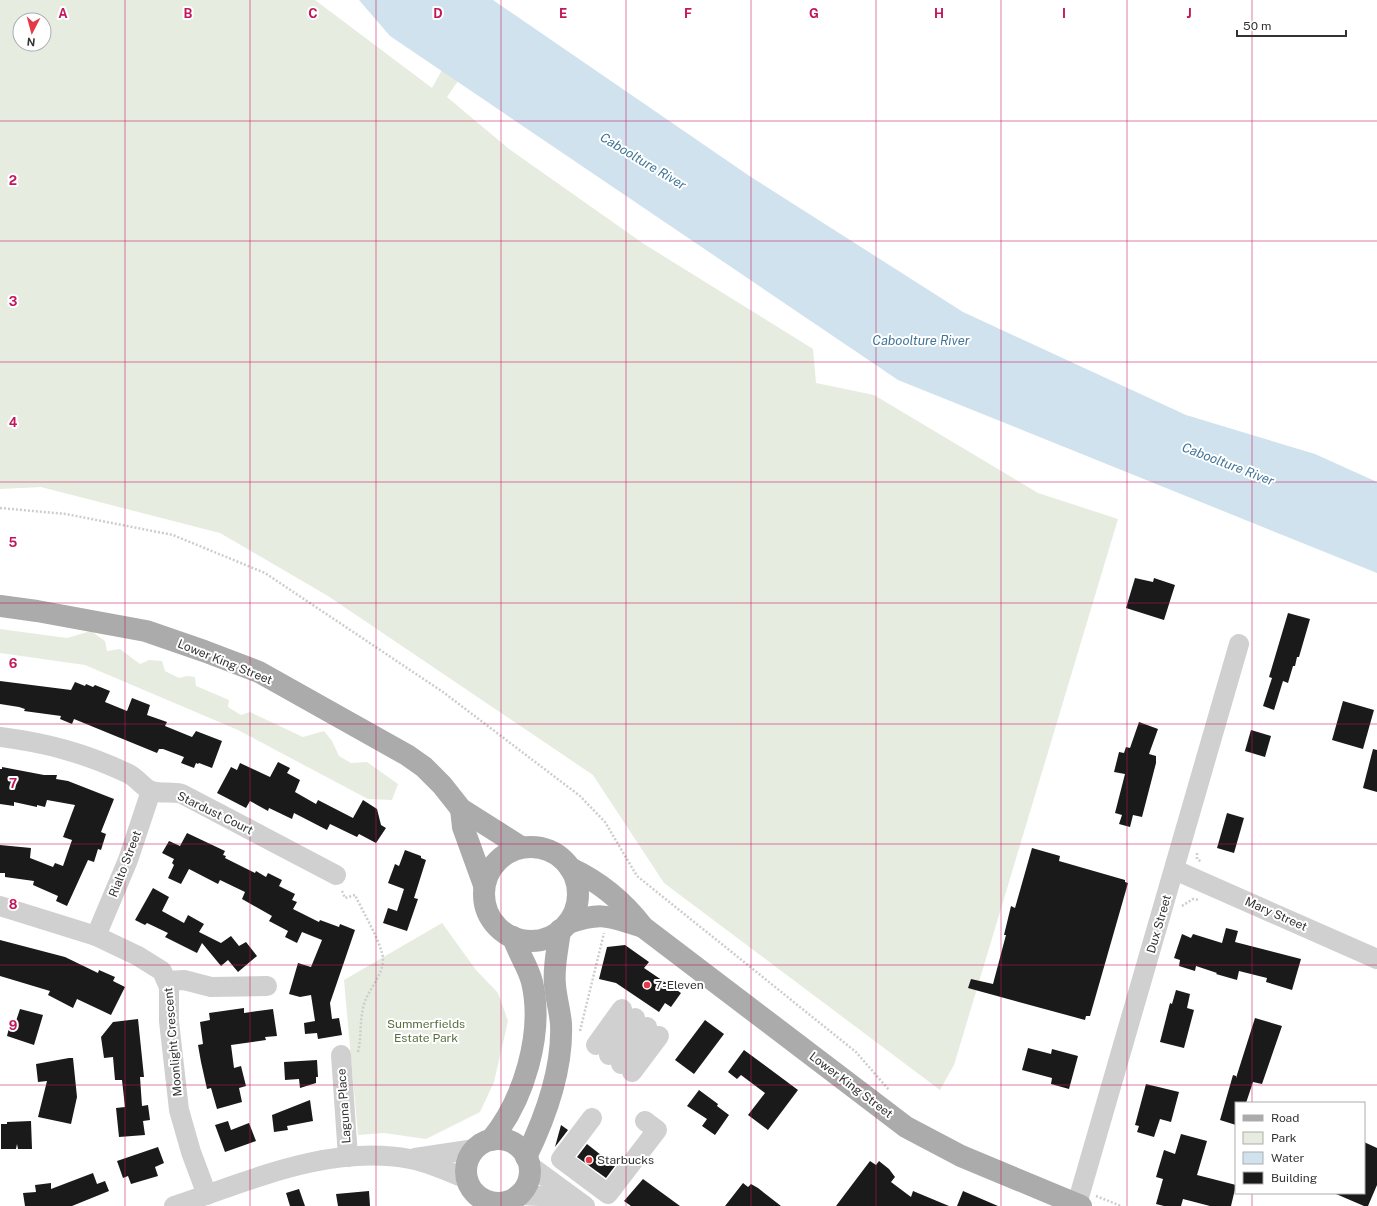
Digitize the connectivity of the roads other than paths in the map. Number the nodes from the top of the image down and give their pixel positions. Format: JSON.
{"nodes":[{"id":1,"x":0,"y":606,"type":"edge"},
{"id":2,"x":1239,"y":644,"type":"dead end"},
{"id":3,"x":0,"y":737,"type":"edge"},
{"id":4,"x":151,"y":791,"type":"junction"},
{"id":5,"x":461,"y":809,"type":"junction"},
{"id":6,"x":521,"y":847,"type":"junction"},
{"id":7,"x":570,"y":868,"type":"junction"},
{"id":8,"x":1175,"y":870,"type":"junction"},
{"id":9,"x":336,"y":875,"type":"road end"},
{"id":10,"x":484,"y":885,"type":"junction"},
{"id":11,"x":0,"y":906,"type":"edge"},
{"id":12,"x":564,"y":926,"type":"junction"},
{"id":13,"x":643,"y":927,"type":"junction"},
{"id":14,"x":96,"y":936,"type":"junction"},
{"id":15,"x":513,"y":937,"type":"junction"},
{"id":16,"x":1377,"y":959,"type":"edge"},
{"id":17,"x":167,"y":980,"type":"junction"},
{"id":18,"x":267,"y":986,"type":"dead end"},
{"id":19,"x":641,"y":1023,"type":"joint"},
{"id":20,"x":348,"y":1057,"type":"road end"},
{"id":21,"x":592,"y":1118,"type":"dead end"},
{"id":22,"x":645,"y":1120,"type":"dead end"},
{"id":23,"x":483,"y":1144,"type":"junction"},
{"id":24,"x":348,"y":1157,"type":"junction"},
{"id":25,"x":411,"y":1159,"type":"junction"},
{"id":26,"x":528,"y":1161,"type":"junction"},
{"id":27,"x":472,"y":1193,"type":"edge"},
{"id":28,"x":207,"y":1195,"type":"junction"},
{"id":29,"x":511,"y":1200,"type":"edge"},
{"id":30,"x":1085,"y":1202,"type":"edge"},
{"id":31,"x":174,"y":1206,"type":"edge"},
{"id":32,"x":562,"y":1206,"type":"edge"},
{"id":33,"x":585,"y":1206,"type":"edge"}],
"edges":[{"from":1,"to":5,"type":"main road","name":"Lower King Street"},
{"from":2,"to":8,"type":"street","name":"Dux Street"},
{"from":3,"to":4,"type":"street"},
{"from":4,"to":9,"type":"street","name":"Stardust Court"},
{"from":4,"to":14,"type":"street","name":"Rialto Street"},
{"from":5,"to":6,"type":"main road","name":"Lower King Street"},
{"from":5,"to":10,"type":"main road"},
{"from":6,"to":7,"type":"main road"},
{"from":6,"to":10,"type":"main road"},
{"from":7,"to":12,"type":"main road"},
{"from":7,"to":13,"type":"main road"},
{"from":8,"to":16,"type":"street","name":"Mary Street"},
{"from":8,"to":30,"type":"street","name":"Dux Street"},
{"from":10,"to":15,"type":"main road"},
{"from":11,"to":14,"type":"street","name":"Moonlight Crescent"},
{"from":12,"to":13,"type":"main road"},
{"from":12,"to":15,"type":"main road"},
{"from":12,"to":26,"type":"main road"},
{"from":13,"to":30,"type":"main road","name":"Lower King Street"},
{"from":14,"to":17,"type":"street","name":"Moonlight Crescent"},
{"from":15,"to":23,"type":"main road"},
{"from":17,"to":18,"type":"street","name":"Moonlight Crescent"},
{"from":17,"to":28,"type":"street","name":"Moonlight Crescent"},
{"from":19,"to":19,"type":"street"},
{"from":20,"to":24,"type":"street","name":"Laguna Place"},
{"from":21,"to":22,"type":"street"},
{"from":23,"to":25,"type":"street"},
{"from":23,"to":26,"type":"main road"},
{"from":23,"to":27,"type":"main road"},
{"from":24,"to":25,"type":"street"},
{"from":24,"to":28,"type":"street"},
{"from":25,"to":27,"type":"street"},
{"from":26,"to":29,"type":"main road"},
{"from":26,"to":33,"type":"street"},
{"from":27,"to":29,"type":"main road"},
{"from":28,"to":31,"type":"street"},
{"from":29,"to":32,"type":"street"}]}
